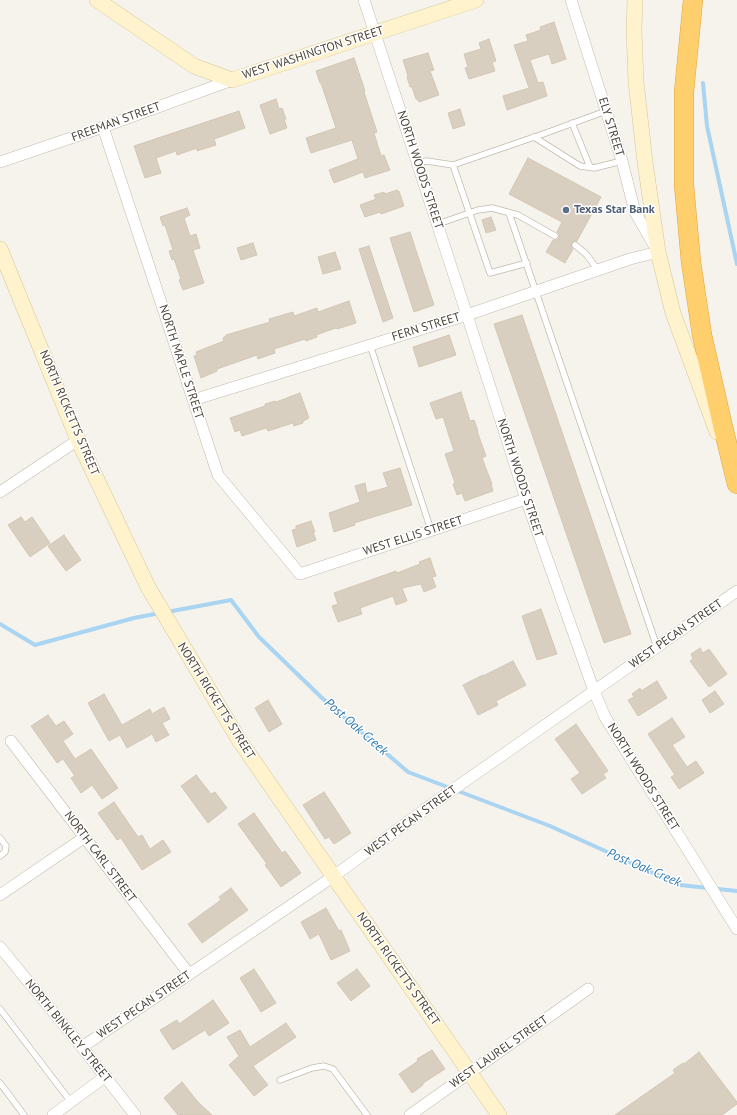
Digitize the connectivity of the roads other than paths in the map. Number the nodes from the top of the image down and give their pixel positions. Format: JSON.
{"nodes":[{"id":1,"x":97,"y":0,"type":"edge"},
{"id":2,"x":364,"y":0,"type":"edge"},
{"id":3,"x":476,"y":0,"type":"edge"},
{"id":4,"x":571,"y":0,"type":"edge"},
{"id":5,"x":635,"y":0,"type":"edge"},
{"id":6,"x":693,"y":0,"type":"edge"},
{"id":7,"x":374,"y":32,"type":"junction"},
{"id":8,"x":232,"y":80,"type":"junction"},
{"id":9,"x":606,"y":111,"type":"junction"},
{"id":10,"x":572,"y":123,"type":"junction"},
{"id":11,"x":103,"y":127,"type":"junction"},
{"id":12,"x":534,"y":137,"type":"junction"},
{"id":13,"x":622,"y":161,"type":"junction"},
{"id":14,"x":0,"y":162,"type":"edge"},
{"id":15,"x":417,"y":162,"type":"junction"},
{"id":16,"x":454,"y":165,"type":"junction"},
{"id":17,"x":590,"y":168,"type":"junction"},
{"id":18,"x":470,"y":213,"type":"junction"},
{"id":19,"x":509,"y":213,"type":"junction"},
{"id":20,"x":438,"y":224,"type":"junction"},
{"id":21,"x":555,"y":236,"type":"dead end"},
{"id":22,"x":575,"y":246,"type":"dead end"},
{"id":23,"x":0,"y":249,"type":"edge"},
{"id":24,"x":658,"y":252,"type":"junction"},
{"id":25,"x":527,"y":263,"type":"junction"},
{"id":26,"x":598,"y":270,"type":"junction"},
{"id":27,"x":536,"y":291,"type":"junction"},
{"id":28,"x":467,"y":315,"type":"junction"},
{"id":29,"x":370,"y":345,"type":"junction"},
{"id":30,"x":193,"y":400,"type":"junction"},
{"id":31,"x":78,"y":440,"type":"junction"},
{"id":32,"x":737,"y":486,"type":"edge"},
{"id":33,"x":0,"y":492,"type":"edge"},
{"id":34,"x":526,"y":499,"type":"junction"},
{"id":35,"x":431,"y":530,"type":"junction"},
{"id":36,"x":300,"y":574,"type":"joint"},
{"id":37,"x":737,"y":591,"type":"edge"},
{"id":38,"x":657,"y":647,"type":"junction"},
{"id":39,"x":594,"y":691,"type":"junction"},
{"id":40,"x":11,"y":741,"type":"dead end"},
{"id":41,"x":84,"y":837,"type":"junction"},
{"id":42,"x":0,"y":838,"type":"edge"},
{"id":43,"x":0,"y":856,"type":"edge"},
{"id":44,"x":334,"y":876,"type":"junction"},
{"id":45,"x":0,"y":896,"type":"edge"},
{"id":46,"x":737,"y":929,"type":"edge"},
{"id":47,"x":0,"y":947,"type":"edge"},
{"id":48,"x":189,"y":974,"type":"junction"},
{"id":49,"x":588,"y":989,"type":"dead end"},
{"id":50,"x":0,"y":1009,"type":"edge"},
{"id":51,"x":82,"y":1047,"type":"junction"},
{"id":52,"x":470,"y":1073,"type":"junction"},
{"id":53,"x":106,"y":1076,"type":"junction"},
{"id":54,"x":280,"y":1080,"type":"dead end"},
{"id":55,"x":0,"y":1083,"type":"edge"},
{"id":56,"x":71,"y":1102,"type":"junction"},
{"id":57,"x":24,"y":1115,"type":"edge"},
{"id":58,"x":53,"y":1115,"type":"edge"},
{"id":59,"x":135,"y":1115,"type":"edge"},
{"id":60,"x":367,"y":1115,"type":"edge"},
{"id":61,"x":410,"y":1115,"type":"edge"},
{"id":62,"x":499,"y":1115,"type":"edge"}],
"edges":[{"from":1,"to":8,"type":"street","name":"WEST WASHINGTON STREET"},
{"from":2,"to":7,"type":"street","name":"NORTH WOODS STREET"},
{"from":3,"to":7,"type":"street","name":"WEST WASHINGTON STREET"},
{"from":4,"to":9,"type":"street","name":"ELY STREET"},
{"from":5,"to":24,"type":"street"},
{"from":6,"to":32,"type":"highway"},
{"from":7,"to":8,"type":"street","name":"WEST WASHINGTON STREET"},
{"from":7,"to":15,"type":"street","name":"NORTH WOODS STREET"},
{"from":8,"to":11,"type":"street","name":"FREEMAN STREET"},
{"from":9,"to":10,"type":"lane"},
{"from":9,"to":13,"type":"street","name":"ELY STREET"},
{"from":10,"to":12,"type":"lane"},
{"from":10,"to":17,"type":"lane"},
{"from":11,"to":14,"type":"street","name":"FREEMAN STREET"},
{"from":11,"to":30,"type":"street","name":"NORTH MAPLE STREET"},
{"from":12,"to":16,"type":"lane"},
{"from":12,"to":17,"type":"lane"},
{"from":13,"to":17,"type":"lane"},
{"from":13,"to":24,"type":"street","name":"ELY STREET"},
{"from":15,"to":16,"type":"lane"},
{"from":15,"to":20,"type":"street","name":"NORTH WOODS STREET"},
{"from":16,"to":18,"type":"lane"},
{"from":18,"to":19,"type":"lane"},
{"from":18,"to":20,"type":"lane"},
{"from":18,"to":25,"type":"lane"},
{"from":19,"to":21,"type":"lane"},
{"from":19,"to":25,"type":"lane"},
{"from":20,"to":28,"type":"street","name":"NORTH WOODS STREET"},
{"from":22,"to":26,"type":"lane"},
{"from":23,"to":31,"type":"street","name":"NORTH RICKETTS STREET"},
{"from":24,"to":26,"type":"street","name":"FERN STREET"},
{"from":24,"to":32,"type":"street"},
{"from":25,"to":27,"type":"lane"},
{"from":26,"to":27,"type":"street","name":"FERN STREET"},
{"from":27,"to":28,"type":"street","name":"FERN STREET"},
{"from":27,"to":38,"type":"lane"},
{"from":28,"to":29,"type":"street","name":"FERN STREET"},
{"from":28,"to":34,"type":"street","name":"NORTH WOODS STREET"},
{"from":29,"to":30,"type":"street","name":"FERN STREET"},
{"from":29,"to":35,"type":"lane"},
{"from":30,"to":36,"type":"street","name":"NORTH MAPLE STREET"},
{"from":31,"to":33,"type":"street"},
{"from":31,"to":44,"type":"street","name":"NORTH RICKETTS STREET"},
{"from":34,"to":35,"type":"street","name":"WEST ELLIS STREET"},
{"from":34,"to":39,"type":"street","name":"NORTH WOODS STREET"},
{"from":35,"to":36,"type":"street","name":"WEST ELLIS STREET"},
{"from":37,"to":38,"type":"street","name":"WEST PECAN STREET"},
{"from":38,"to":39,"type":"street","name":"WEST PECAN STREET"},
{"from":39,"to":44,"type":"street","name":"WEST PECAN STREET"},
{"from":39,"to":46,"type":"street","name":"NORTH WOODS STREET"},
{"from":40,"to":41,"type":"street","name":"NORTH CARL STREET"},
{"from":41,"to":45,"type":"street"},
{"from":41,"to":48,"type":"street","name":"NORTH CARL STREET"},
{"from":42,"to":43,"type":"lane"},
{"from":44,"to":48,"type":"street","name":"WEST PECAN STREET"},
{"from":44,"to":52,"type":"street","name":"NORTH RICKETTS STREET"},
{"from":47,"to":51,"type":"street","name":"NORTH BINKLEY STREET"},
{"from":48,"to":51,"type":"street","name":"WEST PECAN STREET"},
{"from":49,"to":52,"type":"street","name":"WEST LAUREL STREET"},
{"from":50,"to":56,"type":"lane"},
{"from":51,"to":53,"type":"street","name":"NORTH BINKLEY STREET"},
{"from":52,"to":61,"type":"street","name":"WEST LAUREL STREET"},
{"from":52,"to":62,"type":"street","name":"NORTH RICKETTS STREET"},
{"from":53,"to":56,"type":"street"},
{"from":53,"to":59,"type":"street","name":"NORTH BINKLEY STREET"},
{"from":54,"to":60,"type":"lane"},
{"from":55,"to":57,"type":"lane"},
{"from":56,"to":58,"type":"street"}]}
